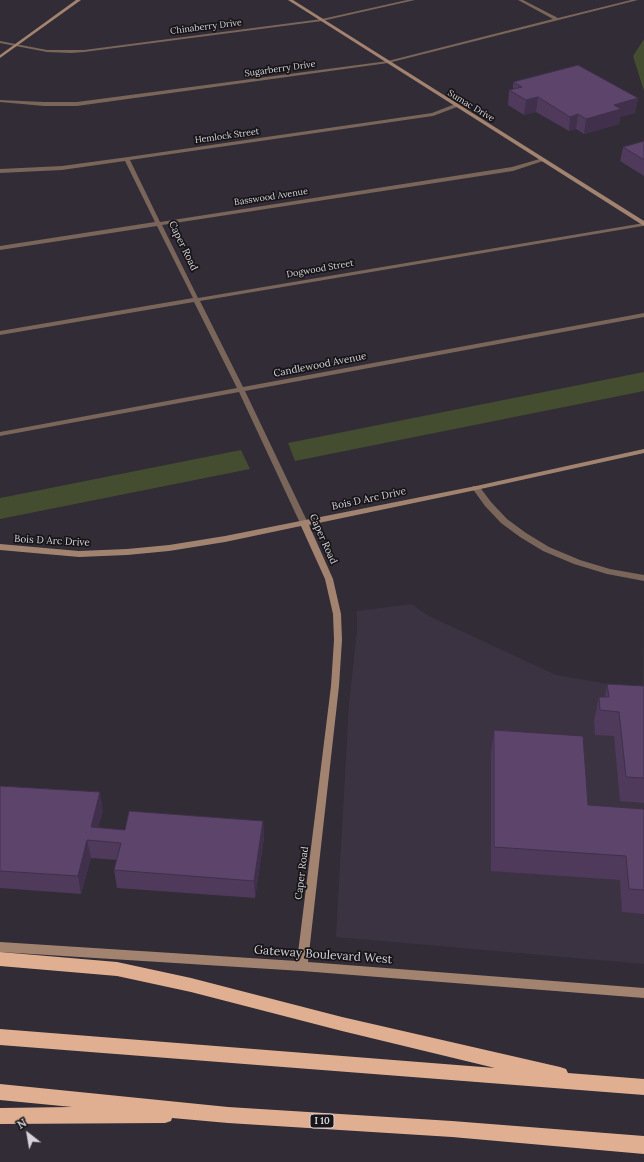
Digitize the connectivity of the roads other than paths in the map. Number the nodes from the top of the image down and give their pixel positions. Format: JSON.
{"nodes":[{"id":1,"x":79,"y":0,"type":"edge"},
{"id":2,"x":290,"y":0,"type":"edge"},
{"id":3,"x":412,"y":0,"type":"edge"},
{"id":4,"x":520,"y":0,"type":"edge"},
{"id":5,"x":636,"y":0,"type":"edge"},
{"id":6,"x":322,"y":20,"type":"junction"},
{"id":7,"x":558,"y":20,"type":"junction"},
{"id":8,"x":0,"y":42,"type":"edge"},
{"id":9,"x":17,"y":45,"type":"junction"},
{"id":10,"x":0,"y":57,"type":"edge"},
{"id":11,"x":388,"y":62,"type":"junction"},
{"id":12,"x":0,"y":101,"type":"edge"},
{"id":13,"x":455,"y":106,"type":"junction"},
{"id":14,"x":126,"y":158,"type":"junction"},
{"id":15,"x":543,"y":160,"type":"junction"},
{"id":16,"x":0,"y":171,"type":"edge"},
{"id":17,"x":160,"y":223,"type":"junction"},
{"id":18,"x":644,"y":224,"type":"edge"},
{"id":19,"x":0,"y":248,"type":"edge"},
{"id":20,"x":197,"y":299,"type":"junction"},
{"id":21,"x":644,"y":315,"type":"edge"},
{"id":22,"x":0,"y":333,"type":"edge"},
{"id":23,"x":241,"y":390,"type":"junction"},
{"id":24,"x":0,"y":434,"type":"edge"},
{"id":25,"x":644,"y":451,"type":"edge"},
{"id":26,"x":476,"y":488,"type":"junction"},
{"id":27,"x":304,"y":523,"type":"junction"},
{"id":28,"x":0,"y":547,"type":"edge"},
{"id":29,"x":644,"y":578,"type":"edge"},
{"id":30,"x":0,"y":947,"type":"edge"},
{"id":31,"x":0,"y":959,"type":"edge"},
{"id":32,"x":302,"y":966,"type":"junction"},
{"id":33,"x":644,"y":993,"type":"edge"},
{"id":34,"x":0,"y":1037,"type":"edge"},
{"id":35,"x":598,"y":1084,"type":"junction"},
{"id":36,"x":644,"y":1087,"type":"edge"},
{"id":37,"x":0,"y":1092,"type":"edge"},
{"id":38,"x":228,"y":1115,"type":"junction"},
{"id":39,"x":0,"y":1116,"type":"edge"},
{"id":40,"x":644,"y":1145,"type":"edge"}],
"edges":[{"from":1,"to":9,"type":"street"},
{"from":2,"to":6,"type":"street","name":"Sumac Drive"},
{"from":3,"to":6,"type":"street","name":"Chinaberry Drive"},
{"from":4,"to":7,"type":"street"},
{"from":5,"to":7,"type":"street","name":"Sugarberry Drive"},
{"from":6,"to":9,"type":"street","name":"Chinaberry Drive"},
{"from":6,"to":11,"type":"street","name":"Sumac Drive"},
{"from":7,"to":11,"type":"street","name":"Sugarberry Drive"},
{"from":8,"to":9,"type":"street","name":"Chinaberry Drive"},
{"from":9,"to":10,"type":"street"},
{"from":11,"to":12,"type":"street","name":"Sugarberry Drive"},
{"from":11,"to":13,"type":"street","name":"Sumac Drive"},
{"from":13,"to":14,"type":"street","name":"Hemlock Street"},
{"from":13,"to":15,"type":"street","name":"Sumac Drive"},
{"from":14,"to":16,"type":"street","name":"Hemlock Street"},
{"from":14,"to":17,"type":"street","name":"Caper Road"},
{"from":15,"to":17,"type":"street","name":"Basswood Avenue"},
{"from":15,"to":18,"type":"street","name":"Sumac Drive"},
{"from":17,"to":19,"type":"street","name":"Basswood Avenue"},
{"from":17,"to":20,"type":"street","name":"Caper Road"},
{"from":18,"to":20,"type":"street","name":"Dogwood Street"},
{"from":20,"to":22,"type":"street","name":"Dogwood Street"},
{"from":20,"to":23,"type":"street","name":"Caper Road"},
{"from":21,"to":23,"type":"street","name":"Candlewood Avenue"},
{"from":23,"to":24,"type":"street","name":"Candlewood Avenue"},
{"from":23,"to":27,"type":"street","name":"Caper Road"},
{"from":25,"to":26,"type":"street","name":"Bois D Arc Drive"},
{"from":26,"to":27,"type":"street","name":"Bois D Arc Drive"},
{"from":26,"to":29,"type":"street"},
{"from":27,"to":28,"type":"street","name":"Bois D Arc Drive"},
{"from":27,"to":32,"type":"street","name":"Caper Road"},
{"from":30,"to":32,"type":"street","name":"Gateway Boulevard West"},
{"from":31,"to":35,"type":"highway"},
{"from":32,"to":33,"type":"street","name":"Gateway Boulevard West"},
{"from":34,"to":35,"type":"highway"},
{"from":35,"to":36,"type":"highway"},
{"from":37,"to":38,"type":"highway","number":"I 10"},
{"from":38,"to":39,"type":"highway"},
{"from":38,"to":40,"type":"highway","number":"I 10"}]}
